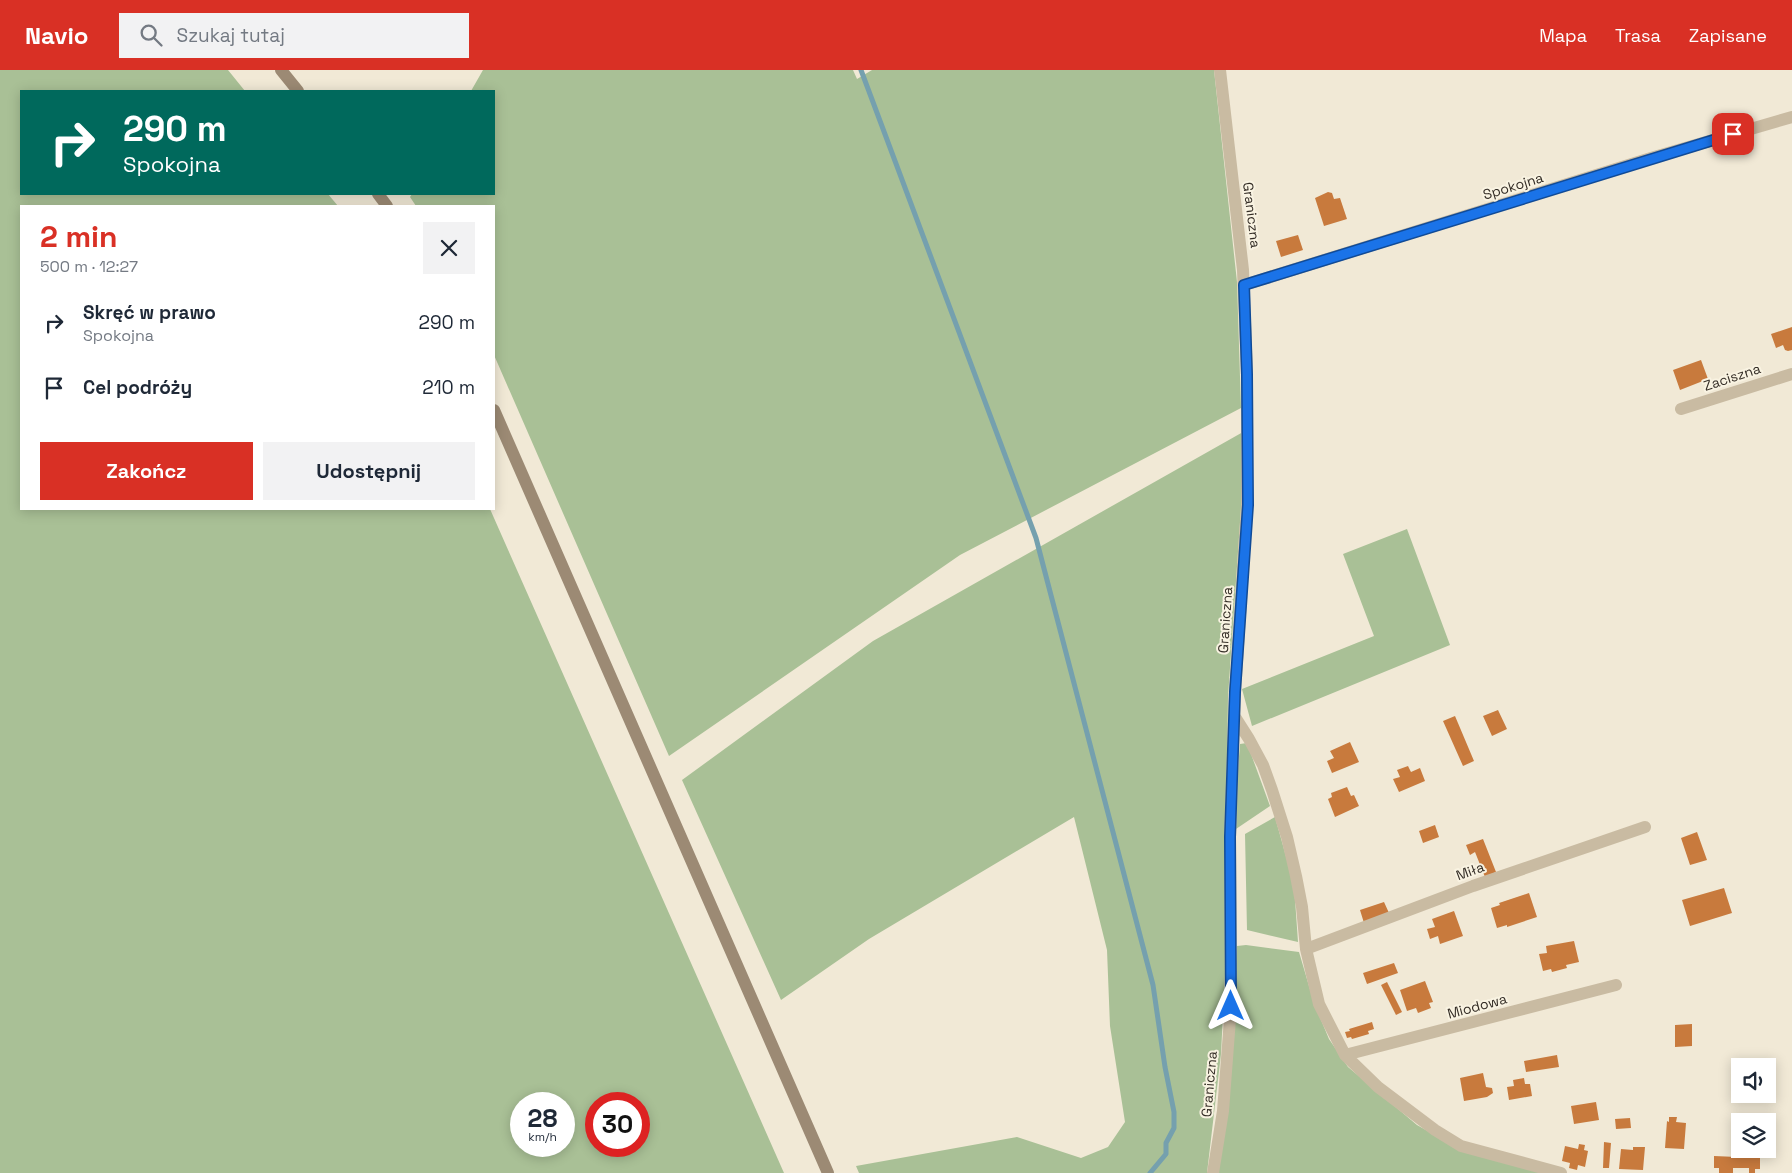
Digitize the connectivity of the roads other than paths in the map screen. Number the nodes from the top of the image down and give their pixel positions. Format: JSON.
{"nodes":[{"id":1,"x":281,"y":70,"type":"edge"},
{"id":2,"x":1220,"y":70,"type":"edge"},
{"id":3,"x":297,"y":90,"type":"edge"},
{"id":4,"x":1792,"y":118,"type":"edge"},
{"id":5,"x":1244,"y":285,"type":"junction"},
{"id":6,"x":1792,"y":374,"type":"edge"},
{"id":7,"x":1681,"y":409,"type":"dead end"},
{"id":8,"x":495,"y":412,"type":"edge"},
{"id":9,"x":1235,"y":717,"type":"junction"},
{"id":10,"x":1645,"y":827,"type":"dead end"},
{"id":11,"x":1306,"y":949,"type":"junction"},
{"id":12,"x":1616,"y":985,"type":"dead end"},
{"id":13,"x":1345,"y":1055,"type":"junction"},
{"id":14,"x":828,"y":1173,"type":"edge"},
{"id":15,"x":1213,"y":1173,"type":"edge"},
{"id":16,"x":1561,"y":1173,"type":"edge"}],
"edges":[{"from":1,"to":3,"type":"main road"},
{"from":2,"to":5,"type":"street","name":"Graniczna"},
{"from":4,"to":5,"type":"street","name":"Spokojna"},
{"from":5,"to":9,"type":"street","name":"Graniczna"},
{"from":6,"to":7,"type":"street","name":"Zaciszna"},
{"from":8,"to":14,"type":"main road"},
{"from":9,"to":11,"type":"street"},
{"from":9,"to":15,"type":"street","name":"Graniczna"},
{"from":10,"to":11,"type":"street","name":"Miła"},
{"from":11,"to":13,"type":"street"},
{"from":12,"to":13,"type":"street","name":"Miodowa"},
{"from":13,"to":16,"type":"street"}]}
